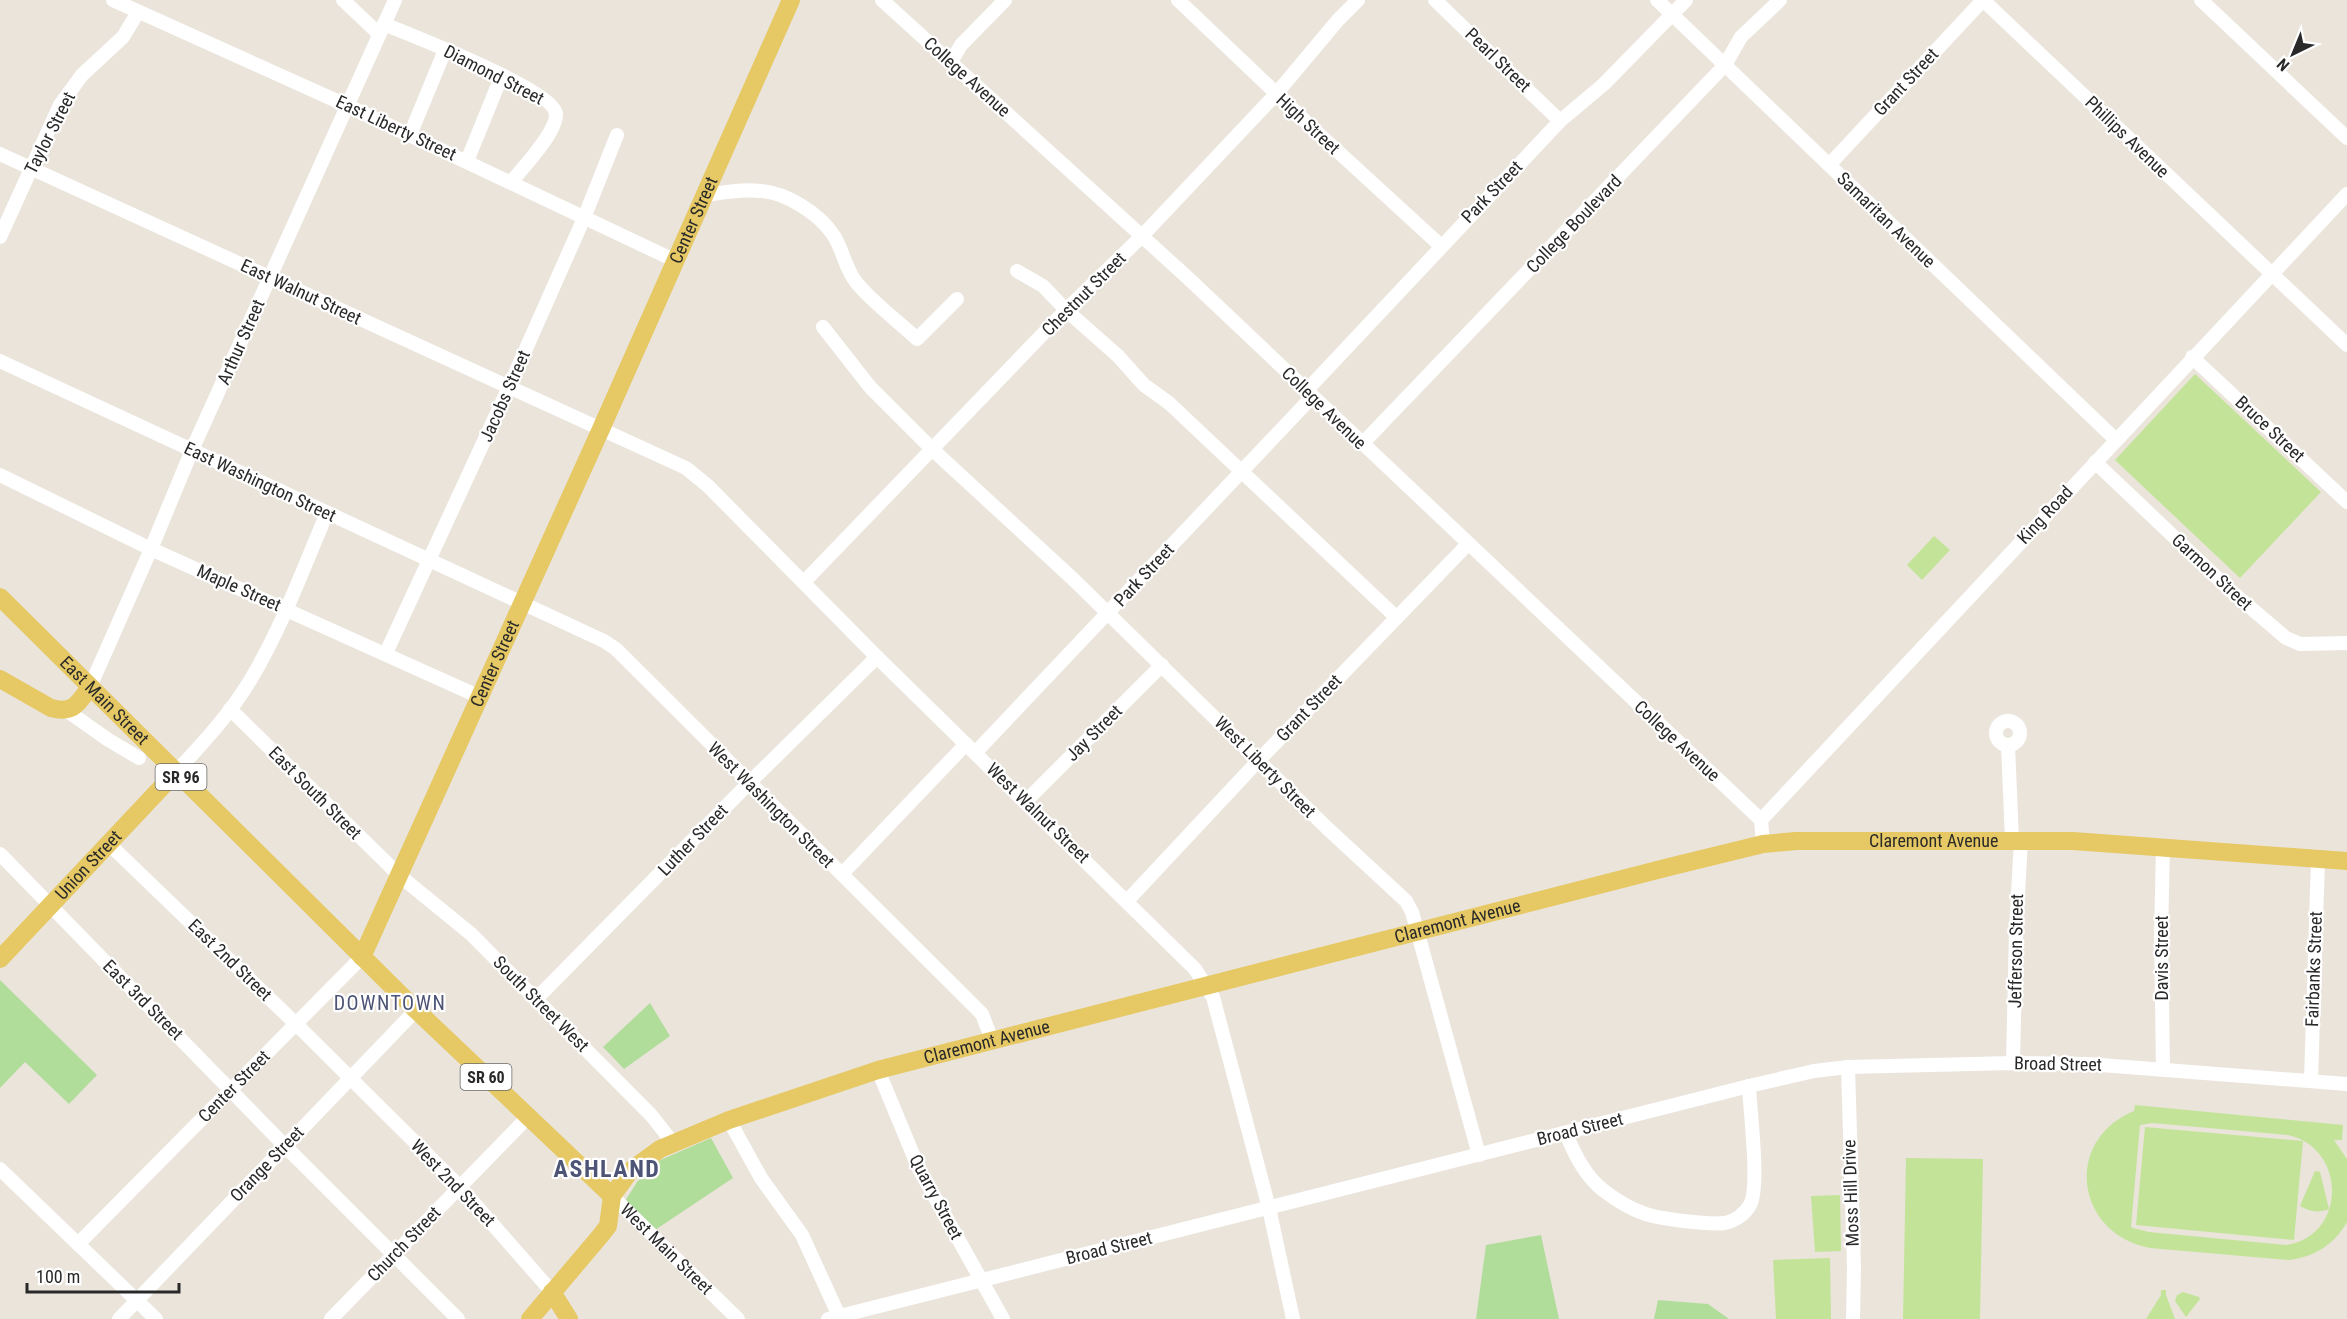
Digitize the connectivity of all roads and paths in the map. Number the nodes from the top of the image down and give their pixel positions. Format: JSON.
{"nodes":[{"id":1,"x":113,"y":0,"type":"edge"},
{"id":2,"x":343,"y":0,"type":"edge"},
{"id":3,"x":395,"y":0,"type":"edge"},
{"id":4,"x":792,"y":0,"type":"edge"},
{"id":5,"x":882,"y":0,"type":"edge"},
{"id":6,"x":1005,"y":0,"type":"edge"},
{"id":7,"x":1178,"y":0,"type":"edge"},
{"id":8,"x":1358,"y":0,"type":"edge"},
{"id":9,"x":1435,"y":0,"type":"edge"},
{"id":10,"x":1657,"y":0,"type":"edge"},
{"id":11,"x":1686,"y":0,"type":"edge"},
{"id":12,"x":1780,"y":0,"type":"edge"},
{"id":13,"x":1983,"y":0,"type":"edge"},
{"id":14,"x":2201,"y":0,"type":"edge"},
{"id":15,"x":138,"y":12,"type":"junction"},
{"id":16,"x":1672,"y":14,"type":"junction"},
{"id":17,"x":381,"y":29,"type":"junction"},
{"id":18,"x":445,"y":50,"type":"junction"},
{"id":19,"x":951,"y":62,"type":"junction"},
{"id":20,"x":1725,"y":65,"type":"junction"},
{"id":21,"x":502,"y":75,"type":"junction"},
{"id":22,"x":1276,"y":94,"type":"junction"},
{"id":23,"x":348,"y":106,"type":"junction"},
{"id":24,"x":1560,"y":121,"type":"junction"},
{"id":25,"x":410,"y":135,"type":"junction"},
{"id":26,"x":617,"y":135,"type":"dead end"},
{"id":27,"x":2347,"y":138,"type":"edge"},
{"id":28,"x":0,"y":154,"type":"edge"},
{"id":29,"x":466,"y":161,"type":"junction"},
{"id":30,"x":1828,"y":165,"type":"junction"},
{"id":31,"x":31,"y":168,"type":"junction"},
{"id":32,"x":511,"y":182,"type":"junction"},
{"id":33,"x":2347,"y":194,"type":"edge"},
{"id":34,"x":706,"y":195,"type":"junction"},
{"id":35,"x":584,"y":218,"type":"junction"},
{"id":36,"x":1142,"y":236,"type":"junction"},
{"id":37,"x":0,"y":237,"type":"edge"},
{"id":38,"x":1441,"y":246,"type":"junction"},
{"id":39,"x":676,"y":261,"type":"junction"},
{"id":40,"x":1017,"y":271,"type":"dead end"},
{"id":41,"x":2271,"y":273,"type":"junction"},
{"id":42,"x":270,"y":278,"type":"junction"},
{"id":43,"x":957,"y":299,"type":"dead end"},
{"id":44,"x":1066,"y":310,"type":"junction"},
{"id":45,"x":823,"y":327,"type":"dead end"},
{"id":46,"x":2347,"y":345,"type":"edge"},
{"id":47,"x":2192,"y":357,"type":"junction"},
{"id":48,"x":0,"y":361,"type":"edge"},
{"id":49,"x":509,"y":387,"type":"junction"},
{"id":50,"x":1309,"y":394,"type":"junction"},
{"id":51,"x":601,"y":429,"type":"junction"},
{"id":52,"x":2116,"y":440,"type":"junction"},
{"id":53,"x":1362,"y":444,"type":"junction"},
{"id":54,"x":192,"y":450,"type":"junction"},
{"id":55,"x":933,"y":450,"type":"junction"},
{"id":56,"x":2095,"y":462,"type":"junction"},
{"id":57,"x":1242,"y":471,"type":"junction"},
{"id":58,"x":0,"y":475,"type":"edge"},
{"id":59,"x":2347,"y":502,"type":"edge"},
{"id":60,"x":327,"y":513,"type":"junction"},
{"id":61,"x":1468,"y":544,"type":"junction"},
{"id":62,"x":152,"y":549,"type":"junction"},
{"id":63,"x":427,"y":560,"type":"junction"},
{"id":64,"x":804,"y":582,"type":"junction"},
{"id":65,"x":0,"y":597,"type":"edge"},
{"id":66,"x":521,"y":603,"type":"junction"},
{"id":67,"x":286,"y":608,"type":"junction"},
{"id":68,"x":1108,"y":613,"type":"junction"},
{"id":69,"x":1396,"y":617,"type":"junction"},
{"id":70,"x":2347,"y":643,"type":"edge"},
{"id":71,"x":386,"y":653,"type":"junction"},
{"id":72,"x":877,"y":657,"type":"junction"},
{"id":73,"x":1162,"y":665,"type":"junction"},
{"id":74,"x":0,"y":679,"type":"edge"},
{"id":75,"x":90,"y":687,"type":"junction"},
{"id":76,"x":480,"y":697,"type":"junction"},
{"id":77,"x":230,"y":709,"type":"junction"},
{"id":78,"x":66,"y":710,"type":"junction"},
{"id":79,"x":2008,"y":745,"type":"dead end"},
{"id":80,"x":970,"y":748,"type":"junction"},
{"id":81,"x":139,"y":758,"type":"dead end"},
{"id":82,"x":1258,"y":761,"type":"junction"},
{"id":83,"x":176,"y":772,"type":"junction"},
{"id":84,"x":748,"y":783,"type":"junction"},
{"id":85,"x":1026,"y":801,"type":"junction"},
{"id":86,"x":1761,"y":820,"type":"junction"},
{"id":87,"x":2016,"y":840,"type":"junction"},
{"id":88,"x":109,"y":844,"type":"junction"},
{"id":89,"x":1763,"y":844,"type":"junction"},
{"id":90,"x":2163,"y":847,"type":"junction"},
{"id":91,"x":0,"y":854,"type":"edge"},
{"id":92,"x":2318,"y":859,"type":"junction"},
{"id":93,"x":2347,"y":861,"type":"edge"},
{"id":94,"x":842,"y":874,"type":"junction"},
{"id":95,"x":400,"y":876,"type":"junction"},
{"id":96,"x":1127,"y":901,"type":"junction"},
{"id":97,"x":51,"y":906,"type":"junction"},
{"id":98,"x":1417,"y":932,"type":"junction"},
{"id":99,"x":362,"y":957,"type":"junction"},
{"id":100,"x":0,"y":959,"type":"edge"},
{"id":101,"x":1206,"y":986,"type":"junction"},
{"id":102,"x":536,"y":999,"type":"junction"},
{"id":103,"x":416,"y":1010,"type":"junction"},
{"id":104,"x":297,"y":1024,"type":"junction"},
{"id":105,"x":992,"y":1040,"type":"junction"},
{"id":106,"x":2013,"y":1063,"type":"junction"},
{"id":107,"x":1848,"y":1066,"type":"junction"},
{"id":108,"x":2163,"y":1069,"type":"junction"},
{"id":109,"x":879,"y":1070,"type":"junction"},
{"id":110,"x":350,"y":1078,"type":"junction"},
{"id":111,"x":2311,"y":1080,"type":"junction"},
{"id":112,"x":2347,"y":1084,"type":"edge"},
{"id":113,"x":1749,"y":1086,"type":"junction"},
{"id":114,"x":231,"y":1089,"type":"junction"},
{"id":115,"x":528,"y":1117,"type":"junction"},
{"id":116,"x":729,"y":1120,"type":"junction"},
{"id":117,"x":1566,"y":1133,"type":"junction"},
{"id":118,"x":673,"y":1143,"type":"junction"},
{"id":119,"x":285,"y":1146,"type":"junction"},
{"id":120,"x":1479,"y":1155,"type":"junction"},
{"id":121,"x":0,"y":1169,"type":"edge"},
{"id":122,"x":459,"y":1186,"type":"junction"},
{"id":123,"x":612,"y":1196,"type":"junction"},
{"id":124,"x":1269,"y":1208,"type":"junction"},
{"id":125,"x":78,"y":1244,"type":"junction"},
{"id":126,"x":394,"y":1254,"type":"junction"},
{"id":127,"x":982,"y":1281,"type":"junction"},
{"id":128,"x":552,"y":1292,"type":"junction"},
{"id":129,"x":137,"y":1300,"type":"junction"},
{"id":130,"x":833,"y":1318,"type":"edge"},
{"id":131,"x":119,"y":1319,"type":"edge"},
{"id":132,"x":156,"y":1319,"type":"edge"},
{"id":133,"x":331,"y":1319,"type":"edge"},
{"id":134,"x":458,"y":1319,"type":"edge"},
{"id":135,"x":530,"y":1319,"type":"edge"},
{"id":136,"x":569,"y":1319,"type":"edge"},
{"id":137,"x":738,"y":1319,"type":"edge"},
{"id":138,"x":1003,"y":1319,"type":"edge"},
{"id":139,"x":1293,"y":1319,"type":"edge"},
{"id":140,"x":1853,"y":1319,"type":"edge"}],
"edges":[{"from":1,"to":15,"type":"street","name":"East Liberty Street"},
{"from":2,"to":17,"type":"street","name":"Diamond Street"},
{"from":3,"to":17,"type":"street","name":"Arthur Street"},
{"from":4,"to":34,"type":"main road","name":"Center Street"},
{"from":5,"to":19,"type":"street","name":"College Avenue"},
{"from":6,"to":19,"type":"street"},
{"from":7,"to":22,"type":"street","name":"High Street"},
{"from":8,"to":22,"type":"street","name":"Chestnut Street"},
{"from":9,"to":24,"type":"street","name":"Pearl Street"},
{"from":10,"to":16,"type":"street","name":"Samaritan Avenue"},
{"from":11,"to":16,"type":"street","name":"Park Street"},
{"from":12,"to":20,"type":"street","name":"College Boulevard"},
{"from":13,"to":30,"type":"street","name":"Grant Street"},
{"from":13,"to":41,"type":"street","name":"Phillips Avenue"},
{"from":14,"to":27,"type":"street"},
{"from":15,"to":23,"type":"street","name":"East Liberty Street"},
{"from":15,"to":31,"type":"street","name":"Taylor Street"},
{"from":16,"to":20,"type":"street","name":"Samaritan Avenue"},
{"from":16,"to":24,"type":"street","name":"Park Street"},
{"from":17,"to":18,"type":"street","name":"Diamond Street"},
{"from":17,"to":23,"type":"street","name":"Arthur Street"},
{"from":18,"to":21,"type":"street","name":"Diamond Street"},
{"from":18,"to":25,"type":"street"},
{"from":19,"to":36,"type":"street","name":"College Avenue"},
{"from":20,"to":30,"type":"street","name":"Samaritan Avenue"},
{"from":20,"to":53,"type":"street","name":"College Boulevard"},
{"from":21,"to":29,"type":"street"},
{"from":21,"to":32,"type":"street","name":"Diamond Street"},
{"from":22,"to":36,"type":"street","name":"Chestnut Street"},
{"from":22,"to":38,"type":"street","name":"High Street"},
{"from":23,"to":25,"type":"street","name":"East Liberty Street"},
{"from":23,"to":42,"type":"street","name":"Arthur Street"},
{"from":24,"to":38,"type":"street","name":"Park Street"},
{"from":25,"to":29,"type":"street","name":"East Liberty Street"},
{"from":26,"to":35,"type":"street","name":"Jacobs Street"},
{"from":28,"to":31,"type":"street","name":"East Walnut Street"},
{"from":29,"to":32,"type":"street","name":"East Liberty Street"},
{"from":30,"to":52,"type":"street","name":"Samaritan Avenue"},
{"from":31,"to":37,"type":"street","name":"Taylor Street"},
{"from":31,"to":42,"type":"street","name":"East Walnut Street"},
{"from":32,"to":35,"type":"street","name":"East Liberty Street"},
{"from":33,"to":41,"type":"street","name":"King Road"},
{"from":34,"to":39,"type":"main road","name":"Center Street"},
{"from":34,"to":43,"type":"street"},
{"from":35,"to":39,"type":"street","name":"East Liberty Street"},
{"from":35,"to":49,"type":"street","name":"Jacobs Street"},
{"from":36,"to":44,"type":"street","name":"Chestnut Street"},
{"from":36,"to":50,"type":"street","name":"College Avenue"},
{"from":38,"to":50,"type":"street","name":"Park Street"},
{"from":39,"to":51,"type":"main road","name":"Center Street"},
{"from":40,"to":44,"type":"street"},
{"from":41,"to":46,"type":"street","name":"Phillips Avenue"},
{"from":41,"to":47,"type":"street","name":"King Road"},
{"from":42,"to":49,"type":"street","name":"East Walnut Street"},
{"from":42,"to":54,"type":"street","name":"Arthur Street"},
{"from":44,"to":55,"type":"street","name":"Chestnut Street"},
{"from":44,"to":57,"type":"street"},
{"from":45,"to":55,"type":"street","name":"West Liberty Street"},
{"from":47,"to":52,"type":"street","name":"King Road"},
{"from":47,"to":59,"type":"street","name":"Bruce Street"},
{"from":48,"to":54,"type":"street","name":"East Washington Street"},
{"from":49,"to":51,"type":"street","name":"East Walnut Street"},
{"from":49,"to":63,"type":"street","name":"Jacobs Street"},
{"from":50,"to":53,"type":"street","name":"College Avenue"},
{"from":50,"to":57,"type":"street","name":"Park Street"},
{"from":51,"to":64,"type":"street","name":"West Walnut Street"},
{"from":51,"to":66,"type":"main road","name":"Center Street"},
{"from":52,"to":56,"type":"street","name":"King Road"},
{"from":53,"to":61,"type":"street","name":"College Avenue"},
{"from":54,"to":60,"type":"street","name":"East Washington Street"},
{"from":54,"to":62,"type":"street","name":"Arthur Street"},
{"from":55,"to":64,"type":"street","name":"Chestnut Street"},
{"from":55,"to":68,"type":"street","name":"West Liberty Street"},
{"from":56,"to":70,"type":"street","name":"Garmon Street"},
{"from":56,"to":86,"type":"street","name":"King Road"},
{"from":57,"to":68,"type":"street","name":"Park Street"},
{"from":57,"to":69,"type":"street"},
{"from":58,"to":62,"type":"street","name":"Maple Street"},
{"from":60,"to":63,"type":"street","name":"East Washington Street"},
{"from":60,"to":67,"type":"street"},
{"from":61,"to":69,"type":"street","name":"Grant Street"},
{"from":61,"to":86,"type":"street","name":"College Avenue"},
{"from":62,"to":67,"type":"street","name":"Maple Street"},
{"from":62,"to":75,"type":"street","name":"Arthur Street"},
{"from":63,"to":66,"type":"street","name":"East Washington Street"},
{"from":63,"to":71,"type":"street","name":"Jacobs Street"},
{"from":64,"to":72,"type":"street","name":"West Walnut Street"},
{"from":65,"to":75,"type":"main road","name":"East Main Street","number":"SR 96"},
{"from":66,"to":76,"type":"main road","name":"Center Street"},
{"from":66,"to":84,"type":"street","name":"West Washington Street"},
{"from":67,"to":71,"type":"street","name":"Maple Street"},
{"from":67,"to":77,"type":"street"},
{"from":68,"to":73,"type":"street","name":"West Liberty Street"},
{"from":68,"to":80,"type":"street","name":"Park Street"},
{"from":69,"to":82,"type":"street","name":"Grant Street"},
{"from":71,"to":76,"type":"street","name":"Maple Street"},
{"from":72,"to":80,"type":"street","name":"West Walnut Street"},
{"from":72,"to":84,"type":"street","name":"Luther Street"},
{"from":73,"to":82,"type":"street","name":"West Liberty Street"},
{"from":73,"to":85,"type":"street","name":"Jay Street"},
{"from":74,"to":78,"type":"main road"},
{"from":75,"to":78,"type":"main road"},
{"from":75,"to":83,"type":"main road","name":"East Main Street","number":"SR 96"},
{"from":76,"to":95,"type":"main road","name":"Center Street"},
{"from":77,"to":83,"type":"street"},
{"from":77,"to":95,"type":"street","name":"East South Street"},
{"from":78,"to":81,"type":"street"},
{"from":79,"to":87,"type":"street","name":"Jefferson Street"},
{"from":80,"to":85,"type":"street","name":"West Walnut Street"},
{"from":80,"to":94,"type":"street","name":"Park Street"},
{"from":82,"to":96,"type":"street","name":"Grant Street"},
{"from":82,"to":98,"type":"street","name":"West Liberty Street"},
{"from":83,"to":88,"type":"main road","name":"Union Street"},
{"from":83,"to":99,"type":"main road","name":"East Main Street","number":"SR 96"},
{"from":84,"to":94,"type":"street","name":"West Washington Street"},
{"from":84,"to":102,"type":"street","name":"Luther Street"},
{"from":85,"to":96,"type":"street","name":"West Walnut Street"},
{"from":86,"to":89,"type":"street"},
{"from":87,"to":89,"type":"main road","name":"Claremont Avenue"},
{"from":87,"to":90,"type":"main road","name":"Claremont Avenue"},
{"from":87,"to":106,"type":"street","name":"Jefferson Street"},
{"from":88,"to":97,"type":"main road","name":"Union Street"},
{"from":88,"to":104,"type":"street","name":"East 2nd Street"},
{"from":89,"to":98,"type":"main road","name":"Claremont Avenue"},
{"from":90,"to":92,"type":"main road","name":"Claremont Avenue"},
{"from":90,"to":108,"type":"street","name":"Davis Street"},
{"from":91,"to":97,"type":"street","name":"East 3rd Street"},
{"from":92,"to":93,"type":"main road","name":"Claremont Avenue"},
{"from":92,"to":111,"type":"street","name":"Fairbanks Street"},
{"from":94,"to":105,"type":"street","name":"West Washington Street"},
{"from":95,"to":99,"type":"main road","name":"Center Street"},
{"from":95,"to":102,"type":"street","name":"South Street West"},
{"from":96,"to":101,"type":"street","name":"West Walnut Street"},
{"from":97,"to":100,"type":"main road","name":"Union Street"},
{"from":97,"to":114,"type":"street","name":"East 3rd Street"},
{"from":98,"to":101,"type":"main road","name":"Claremont Avenue"},
{"from":98,"to":120,"type":"street","name":"West Liberty Street"},
{"from":99,"to":103,"type":"main road","name":"West Main Street","number":"SR 60"},
{"from":99,"to":104,"type":"street","name":"Center Street"},
{"from":101,"to":105,"type":"main road","name":"Claremont Avenue"},
{"from":101,"to":124,"type":"street","name":"West Walnut Street"},
{"from":102,"to":118,"type":"street","name":"South Street West"},
{"from":103,"to":110,"type":"street","name":"Orange Street"},
{"from":103,"to":115,"type":"main road","name":"West Main Street","number":"SR 60"},
{"from":104,"to":110,"type":"street","name":"East 2nd Street"},
{"from":104,"to":114,"type":"street","name":"Center Street"},
{"from":105,"to":109,"type":"main road","name":"Claremont Avenue"},
{"from":106,"to":107,"type":"street","name":"Broad Street"},
{"from":106,"to":108,"type":"street","name":"Broad Street"},
{"from":107,"to":113,"type":"street","name":"Broad Street"},
{"from":107,"to":140,"type":"street","name":"Moss Hill Drive"},
{"from":108,"to":111,"type":"street","name":"Broad Street"},
{"from":109,"to":116,"type":"main road","name":"Claremont Avenue"},
{"from":109,"to":127,"type":"street","name":"Quarry Street"},
{"from":110,"to":119,"type":"street","name":"Orange Street"},
{"from":110,"to":122,"type":"street","name":"West 2nd Street"},
{"from":111,"to":112,"type":"street","name":"Broad Street"},
{"from":113,"to":117,"type":"street","name":"Broad Street"},
{"from":113,"to":117,"type":"street"},
{"from":114,"to":119,"type":"street","name":"East 3rd Street"},
{"from":114,"to":125,"type":"street","name":"Center Street"},
{"from":115,"to":122,"type":"street","name":"Church Street"},
{"from":115,"to":123,"type":"main road","name":"West Main Street","number":"SR 60"},
{"from":116,"to":118,"type":"main road","name":"Claremont Avenue"},
{"from":116,"to":130,"type":"street"},
{"from":117,"to":120,"type":"street","name":"Broad Street"},
{"from":118,"to":123,"type":"main road","name":"Claremont Avenue"},
{"from":119,"to":126,"type":"street","name":"East 3rd Street"},
{"from":119,"to":129,"type":"street","name":"Orange Street"},
{"from":120,"to":124,"type":"street","name":"Broad Street"},
{"from":121,"to":125,"type":"street"},
{"from":122,"to":126,"type":"street","name":"Church Street"},
{"from":122,"to":128,"type":"street","name":"West 2nd Street"},
{"from":123,"to":128,"type":"main road"},
{"from":123,"to":137,"type":"street","name":"West Main Street"},
{"from":124,"to":127,"type":"street","name":"Broad Street"},
{"from":124,"to":139,"type":"street","name":"West Walnut Street"},
{"from":125,"to":129,"type":"street"},
{"from":126,"to":133,"type":"street","name":"Church Street"},
{"from":126,"to":134,"type":"street","name":"East 3rd Street"},
{"from":127,"to":130,"type":"street","name":"Broad Street"},
{"from":127,"to":138,"type":"street","name":"Quarry Street"},
{"from":128,"to":135,"type":"main road"},
{"from":128,"to":136,"type":"main road"},
{"from":129,"to":131,"type":"street","name":"Orange Street"},
{"from":129,"to":132,"type":"street"}]}
